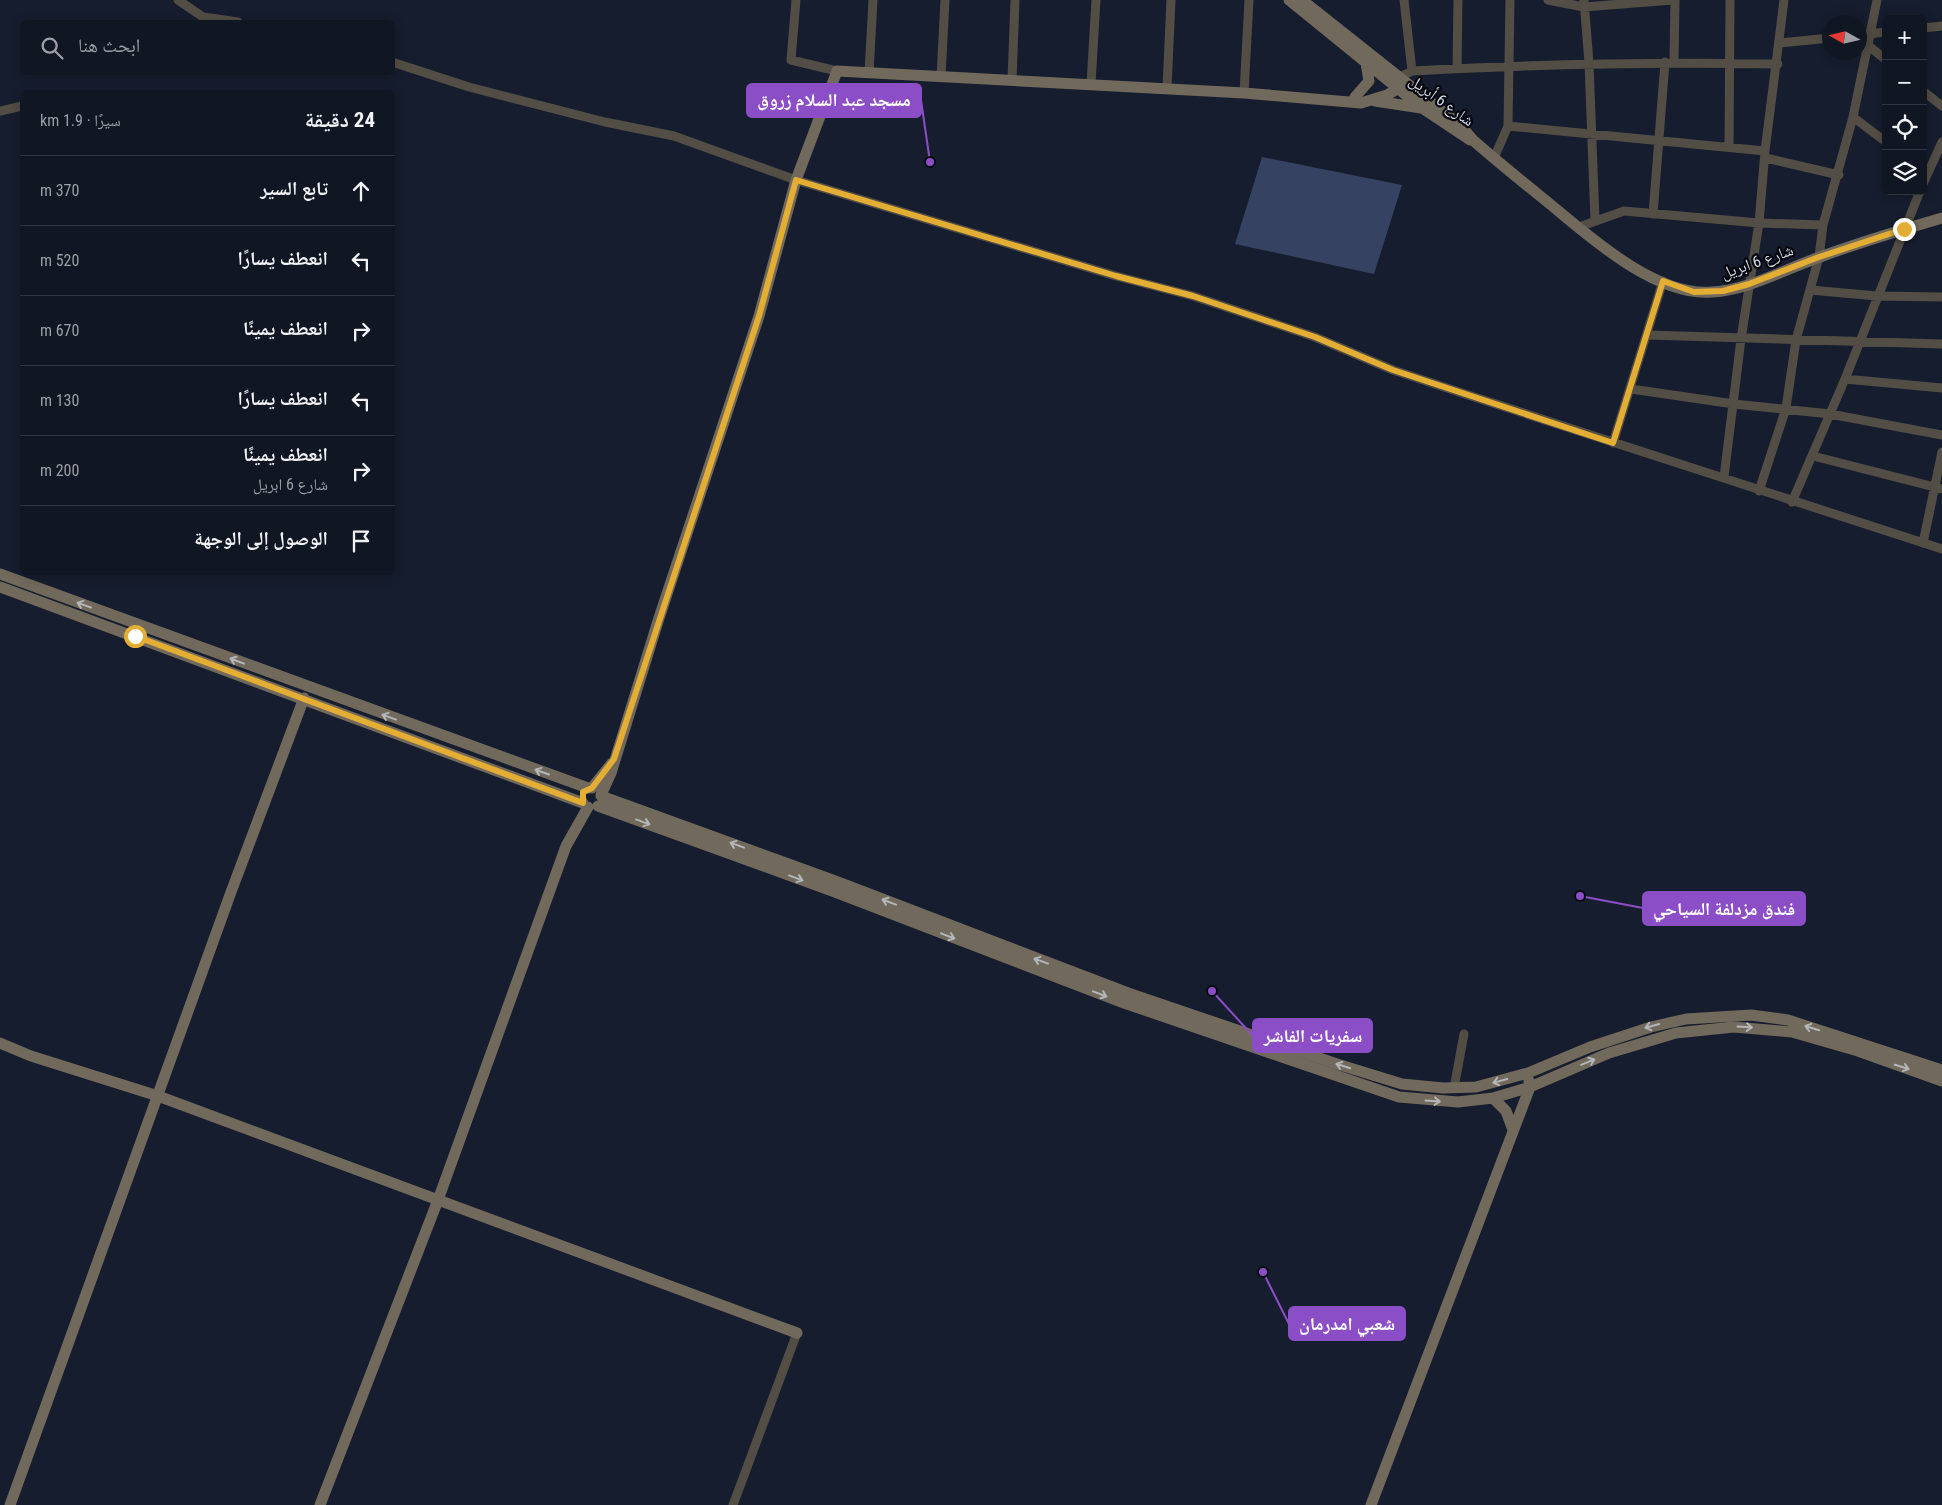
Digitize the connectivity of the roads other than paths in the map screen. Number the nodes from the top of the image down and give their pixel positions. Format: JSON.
{"nodes":[{"id":1,"x":178,"y":0,"type":"edge"},
{"id":2,"x":796,"y":0,"type":"edge"},
{"id":3,"x":873,"y":0,"type":"edge"},
{"id":4,"x":945,"y":0,"type":"edge"},
{"id":5,"x":1015,"y":0,"type":"edge"},
{"id":6,"x":1096,"y":0,"type":"edge"},
{"id":7,"x":1172,"y":0,"type":"edge"},
{"id":8,"x":1248,"y":0,"type":"edge"},
{"id":9,"x":1289,"y":0,"type":"edge"},
{"id":10,"x":1404,"y":0,"type":"edge"},
{"id":11,"x":1458,"y":0,"type":"edge"},
{"id":12,"x":1510,"y":0,"type":"edge"},
{"id":13,"x":1548,"y":0,"type":"edge"},
{"id":14,"x":1674,"y":0,"type":"edge"},
{"id":15,"x":1730,"y":0,"type":"edge"},
{"id":16,"x":1784,"y":0,"type":"edge"},
{"id":17,"x":1877,"y":0,"type":"edge"},
{"id":18,"x":1584,"y":4,"type":"edge"},
{"id":19,"x":1309,"y":5,"type":"edge"},
{"id":20,"x":224,"y":20,"type":"edge"},
{"id":21,"x":1942,"y":26,"type":"edge"},
{"id":22,"x":1927,"y":28,"type":"edge"},
{"id":23,"x":1882,"y":32,"type":"edge"},
{"id":24,"x":1867,"y":33,"type":"edge"},
{"id":25,"x":1872,"y":33,"type":"junction"},
{"id":26,"x":1822,"y":39,"type":"edge"},
{"id":27,"x":1780,"y":43,"type":"junction"},
{"id":28,"x":1869,"y":46,"type":"junction"},
{"id":29,"x":1882,"y":57,"type":"edge"},
{"id":30,"x":1670,"y":62,"type":"junction"},
{"id":31,"x":395,"y":63,"type":"edge"},
{"id":32,"x":1366,"y":63,"type":"junction"},
{"id":33,"x":1589,"y":63,"type":"junction"},
{"id":34,"x":1729,"y":63,"type":"junction"},
{"id":35,"x":1778,"y":64,"type":"junction"},
{"id":36,"x":1510,"y":65,"type":"junction"},
{"id":37,"x":1457,"y":68,"type":"junction"},
{"id":38,"x":837,"y":71,"type":"junction"},
{"id":39,"x":1412,"y":71,"type":"junction"},
{"id":40,"x":869,"y":73,"type":"junction"},
{"id":41,"x":941,"y":77,"type":"junction"},
{"id":42,"x":1012,"y":80,"type":"junction"},
{"id":43,"x":1091,"y":84,"type":"junction"},
{"id":44,"x":1399,"y":84,"type":"junction"},
{"id":45,"x":1167,"y":88,"type":"junction"},
{"id":46,"x":1244,"y":93,"type":"junction"},
{"id":47,"x":1927,"y":94,"type":"edge"},
{"id":48,"x":1355,"y":97,"type":"junction"},
{"id":49,"x":1342,"y":100,"type":"junction"},
{"id":50,"x":1370,"y":101,"type":"junction"},
{"id":51,"x":20,"y":106,"type":"edge"},
{"id":52,"x":1942,"y":106,"type":"edge"},
{"id":53,"x":1422,"y":108,"type":"junction"},
{"id":54,"x":0,"y":111,"type":"edge"},
{"id":55,"x":1853,"y":117,"type":"junction"},
{"id":56,"x":1508,"y":126,"type":"junction"},
{"id":57,"x":1592,"y":136,"type":"junction"},
{"id":58,"x":1882,"y":139,"type":"edge"},
{"id":59,"x":1474,"y":141,"type":"junction"},
{"id":60,"x":1661,"y":142,"type":"junction"},
{"id":61,"x":1942,"y":142,"type":"edge"},
{"id":62,"x":1729,"y":147,"type":"junction"},
{"id":63,"x":1766,"y":155,"type":"junction"},
{"id":64,"x":1494,"y":158,"type":"junction"},
{"id":65,"x":1927,"y":168,"type":"edge"},
{"id":66,"x":1839,"y":174,"type":"junction"},
{"id":67,"x":796,"y":180,"type":"junction"},
{"id":68,"x":1918,"y":195,"type":"edge"},
{"id":69,"x":1654,"y":214,"type":"junction"},
{"id":70,"x":1942,"y":218,"type":"edge"},
{"id":71,"x":1595,"y":220,"type":"junction"},
{"id":72,"x":1759,"y":223,"type":"junction"},
{"id":73,"x":1823,"y":225,"type":"junction"},
{"id":74,"x":1579,"y":227,"type":"junction"},
{"id":75,"x":1904,"y":229,"type":"junction"},
{"id":76,"x":1819,"y":257,"type":"junction"},
{"id":77,"x":1663,"y":281,"type":"junction"},
{"id":78,"x":1749,"y":284,"type":"junction"},
{"id":79,"x":1810,"y":290,"type":"junction"},
{"id":80,"x":1877,"y":296,"type":"junction"},
{"id":81,"x":1942,"y":297,"type":"edge"},
{"id":82,"x":1648,"y":335,"type":"junction"},
{"id":83,"x":1741,"y":339,"type":"junction"},
{"id":84,"x":1796,"y":340,"type":"junction"},
{"id":85,"x":1859,"y":342,"type":"junction"},
{"id":86,"x":1942,"y":344,"type":"edge"},
{"id":87,"x":1845,"y":379,"type":"junction"},
{"id":88,"x":1942,"y":388,"type":"edge"},
{"id":89,"x":1631,"y":389,"type":"junction"},
{"id":90,"x":1734,"y":404,"type":"junction"},
{"id":91,"x":1786,"y":408,"type":"junction"},
{"id":92,"x":1830,"y":414,"type":"junction"},
{"id":93,"x":1942,"y":435,"type":"edge"},
{"id":94,"x":1613,"y":443,"type":"junction"},
{"id":95,"x":1942,"y":452,"type":"edge"},
{"id":96,"x":1813,"y":456,"type":"junction"},
{"id":97,"x":1724,"y":478,"type":"junction"},
{"id":98,"x":1938,"y":488,"type":"edge"},
{"id":99,"x":1759,"y":491,"type":"junction"},
{"id":100,"x":1792,"y":502,"type":"junction"},
{"id":101,"x":1922,"y":543,"type":"junction"},
{"id":102,"x":1942,"y":549,"type":"edge"},
{"id":103,"x":0,"y":574,"type":"edge"},
{"id":104,"x":0,"y":587,"type":"edge"},
{"id":105,"x":304,"y":698,"type":"junction"},
{"id":106,"x":593,"y":797,"type":"junction"},
{"id":107,"x":1171,"y":1014,"type":"junction"},
{"id":108,"x":1464,"y":1034,"type":"dead end"},
{"id":109,"x":1833,"y":1040,"type":"junction"},
{"id":110,"x":0,"y":1043,"type":"edge"},
{"id":111,"x":1942,"y":1070,"type":"edge"},
{"id":112,"x":1528,"y":1073,"type":"junction"},
{"id":113,"x":1942,"y":1081,"type":"edge"},
{"id":114,"x":1530,"y":1087,"type":"junction"},
{"id":115,"x":1454,"y":1088,"type":"junction"},
{"id":116,"x":158,"y":1096,"type":"junction"},
{"id":117,"x":1493,"y":1098,"type":"junction"},
{"id":118,"x":1513,"y":1130,"type":"junction"},
{"id":119,"x":438,"y":1200,"type":"junction"},
{"id":120,"x":797,"y":1333,"type":"joint"},
{"id":121,"x":10,"y":1505,"type":"edge"},
{"id":122,"x":320,"y":1505,"type":"edge"},
{"id":123,"x":733,"y":1505,"type":"edge"},
{"id":124,"x":1371,"y":1505,"type":"edge"}],
"edges":[{"from":1,"to":20,"type":"street"},
{"from":2,"to":38,"type":"street"},
{"from":3,"to":40,"type":"street"},
{"from":4,"to":41,"type":"street"},
{"from":5,"to":42,"type":"street"},
{"from":6,"to":43,"type":"street"},
{"from":7,"to":45,"type":"street"},
{"from":8,"to":46,"type":"street"},
{"from":9,"to":19,"type":"street","name":"شارع 6 أبريل"},
{"from":10,"to":39,"type":"street"},
{"from":11,"to":37,"type":"street"},
{"from":12,"to":36,"type":"street"},
{"from":13,"to":18,"type":"street"},
{"from":14,"to":18,"type":"street"},
{"from":14,"to":30,"type":"street"},
{"from":15,"to":34,"type":"street"},
{"from":16,"to":27,"type":"street"},
{"from":17,"to":25,"type":"street"},
{"from":18,"to":33,"type":"street"},
{"from":19,"to":32,"type":"street","name":"شارع 6 أبريل"},
{"from":19,"to":44,"type":"street","name":"شارع 6 أبريل"},
{"from":21,"to":22,"type":"street"},
{"from":23,"to":25,"type":"street"},
{"from":24,"to":25,"type":"street"},
{"from":25,"to":28,"type":"street"},
{"from":26,"to":27,"type":"street"},
{"from":27,"to":35,"type":"street"},
{"from":28,"to":29,"type":"street"},
{"from":28,"to":55,"type":"street"},
{"from":30,"to":33,"type":"street"},
{"from":30,"to":34,"type":"street"},
{"from":30,"to":60,"type":"street"},
{"from":31,"to":67,"type":"street"},
{"from":32,"to":44,"type":"street","name":"شارع 6 أبريل"},
{"from":32,"to":48,"type":"street"},
{"from":33,"to":36,"type":"street"},
{"from":33,"to":57,"type":"street"},
{"from":34,"to":35,"type":"street"},
{"from":34,"to":62,"type":"street"},
{"from":35,"to":63,"type":"street"},
{"from":36,"to":37,"type":"street"},
{"from":36,"to":56,"type":"street"},
{"from":37,"to":39,"type":"street"},
{"from":38,"to":40,"type":"street"},
{"from":38,"to":67,"type":"street"},
{"from":39,"to":44,"type":"street"},
{"from":40,"to":41,"type":"street"},
{"from":41,"to":42,"type":"street"},
{"from":42,"to":43,"type":"street"},
{"from":43,"to":45,"type":"street"},
{"from":44,"to":48,"type":"street"},
{"from":44,"to":50,"type":"street"},
{"from":44,"to":53,"type":"street","name":"شارع 6 أبريل"},
{"from":44,"to":59,"type":"street","name":"شارع 6 أبريل"},
{"from":45,"to":46,"type":"street"},
{"from":46,"to":49,"type":"street"},
{"from":47,"to":52,"type":"street"},
{"from":48,"to":49,"type":"street"},
{"from":49,"to":50,"type":"street"},
{"from":50,"to":53,"type":"street"},
{"from":51,"to":54,"type":"street"},
{"from":53,"to":59,"type":"street","name":"شارع 6 أبريل"},
{"from":55,"to":58,"type":"street"},
{"from":55,"to":66,"type":"street"},
{"from":56,"to":57,"type":"street"},
{"from":56,"to":64,"type":"street"},
{"from":57,"to":60,"type":"street"},
{"from":57,"to":71,"type":"street"},
{"from":59,"to":64,"type":"street","name":"شارع 6 ابريل"},
{"from":60,"to":62,"type":"street"},
{"from":60,"to":69,"type":"street"},
{"from":61,"to":65,"type":"street"},
{"from":62,"to":63,"type":"street"},
{"from":63,"to":66,"type":"street"},
{"from":63,"to":72,"type":"street"},
{"from":64,"to":74,"type":"street","name":"شارع 6 ابريل"},
{"from":66,"to":73,"type":"street"},
{"from":67,"to":94,"type":"street"},
{"from":67,"to":106,"type":"street"},
{"from":68,"to":75,"type":"street"},
{"from":69,"to":71,"type":"street"},
{"from":69,"to":72,"type":"street"},
{"from":70,"to":75,"type":"street","name":"شارع 6 ابريل"},
{"from":71,"to":74,"type":"street"},
{"from":72,"to":73,"type":"street"},
{"from":72,"to":78,"type":"street"},
{"from":73,"to":76,"type":"street"},
{"from":74,"to":77,"type":"street","name":"شارع 6 ابريل"},
{"from":75,"to":76,"type":"street","name":"شارع 6 ابريل"},
{"from":75,"to":80,"type":"street"},
{"from":76,"to":78,"type":"street","name":"شارع 6 ابريل"},
{"from":76,"to":79,"type":"street"},
{"from":77,"to":78,"type":"street","name":"شارع 6 ابريل"},
{"from":77,"to":82,"type":"street"},
{"from":78,"to":83,"type":"street"},
{"from":79,"to":80,"type":"street"},
{"from":79,"to":84,"type":"street"},
{"from":80,"to":81,"type":"street"},
{"from":80,"to":85,"type":"street"},
{"from":82,"to":83,"type":"street"},
{"from":82,"to":89,"type":"street"},
{"from":83,"to":84,"type":"street"},
{"from":83,"to":90,"type":"street"},
{"from":84,"to":85,"type":"street"},
{"from":84,"to":91,"type":"street"},
{"from":85,"to":86,"type":"street"},
{"from":85,"to":87,"type":"street"},
{"from":87,"to":88,"type":"street"},
{"from":87,"to":92,"type":"street"},
{"from":89,"to":90,"type":"street"},
{"from":89,"to":94,"type":"street"},
{"from":90,"to":91,"type":"street"},
{"from":90,"to":97,"type":"street"},
{"from":91,"to":92,"type":"street"},
{"from":91,"to":99,"type":"street"},
{"from":92,"to":93,"type":"street"},
{"from":92,"to":96,"type":"street"},
{"from":94,"to":97,"type":"street"},
{"from":95,"to":98,"type":"street"},
{"from":96,"to":98,"type":"street"},
{"from":96,"to":100,"type":"street"},
{"from":97,"to":99,"type":"street"},
{"from":98,"to":101,"type":"street"},
{"from":99,"to":100,"type":"street"},
{"from":100,"to":101,"type":"street"},
{"from":101,"to":102,"type":"street"},
{"from":106,"to":103,"type":"street","one_way":true},
{"from":104,"to":105,"type":"street"},
{"from":105,"to":106,"type":"street"},
{"from":105,"to":116,"type":"street"},
{"from":106,"to":107,"type":"street"},
{"from":106,"to":119,"type":"street"},
{"from":115,"to":107,"type":"street","one_way":true},
{"from":107,"to":117,"type":"street","one_way":true},
{"from":108,"to":115,"type":"street"},
{"from":109,"to":111,"type":"street"},
{"from":109,"to":112,"type":"street","one_way":true},
{"from":109,"to":113,"type":"street","one_way":true},
{"from":114,"to":109,"type":"street","one_way":true},
{"from":110,"to":116,"type":"street"},
{"from":112,"to":114,"type":"street"},
{"from":112,"to":115,"type":"street","one_way":true},
{"from":114,"to":117,"type":"street"},
{"from":114,"to":118,"type":"street"},
{"from":116,"to":119,"type":"street"},
{"from":116,"to":121,"type":"street"},
{"from":117,"to":118,"type":"street"},
{"from":118,"to":124,"type":"street"},
{"from":119,"to":120,"type":"street"},
{"from":119,"to":122,"type":"street"},
{"from":120,"to":123,"type":"street"}]}
